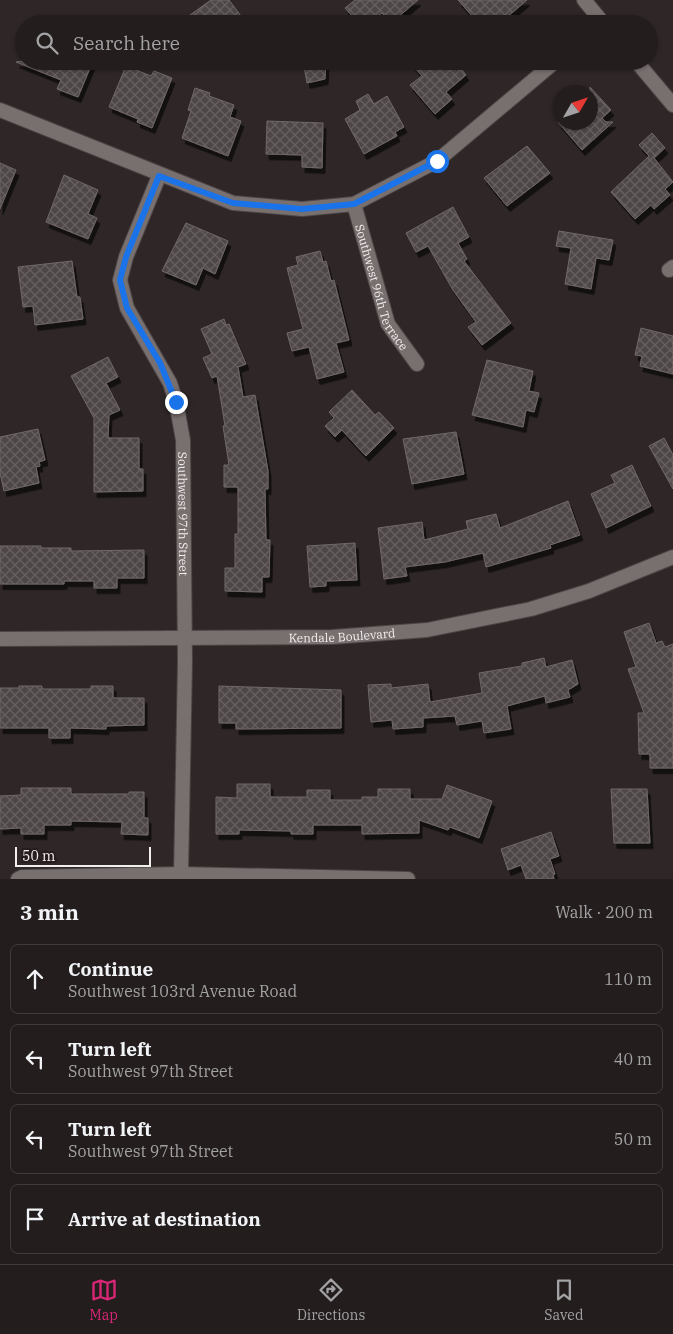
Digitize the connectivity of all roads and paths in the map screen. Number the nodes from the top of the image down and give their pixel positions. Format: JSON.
{"nodes":[{"id":1,"x":584,"y":0,"type":"edge"},
{"id":2,"x":596,"y":15,"type":"edge"},
{"id":3,"x":545,"y":70,"type":"edge"},
{"id":4,"x":644,"y":70,"type":"edge"},
{"id":5,"x":673,"y":105,"type":"edge"},
{"id":6,"x":0,"y":110,"type":"edge"},
{"id":7,"x":159,"y":176,"type":"junction"},
{"id":8,"x":354,"y":204,"type":"junction"},
{"id":9,"x":416,"y":364,"type":"dead end"},
{"id":10,"x":673,"y":557,"type":"edge"},
{"id":11,"x":0,"y":639,"type":"edge"},
{"id":12,"x":185,"y":639,"type":"junction"},
{"id":13,"x":181,"y":874,"type":"junction"},
{"id":14,"x":18,"y":879,"type":"edge"},
{"id":15,"x":408,"y":879,"type":"edge"}],
"edges":[{"from":1,"to":2,"type":"street"},
{"from":3,"to":8,"type":"street"},
{"from":4,"to":5,"type":"street"},
{"from":6,"to":7,"type":"street"},
{"from":7,"to":8,"type":"street"},
{"from":7,"to":12,"type":"street","name":"Southwest 97th Street"},
{"from":8,"to":9,"type":"street","name":"Southwest 96th Terrace"},
{"from":10,"to":12,"type":"street","name":"Kendale Boulevard"},
{"from":11,"to":12,"type":"street","name":"Kendale Boulevard"},
{"from":12,"to":13,"type":"street","name":"Southwest 97th Street"},
{"from":13,"to":14,"type":"street"},
{"from":13,"to":15,"type":"street"}]}
